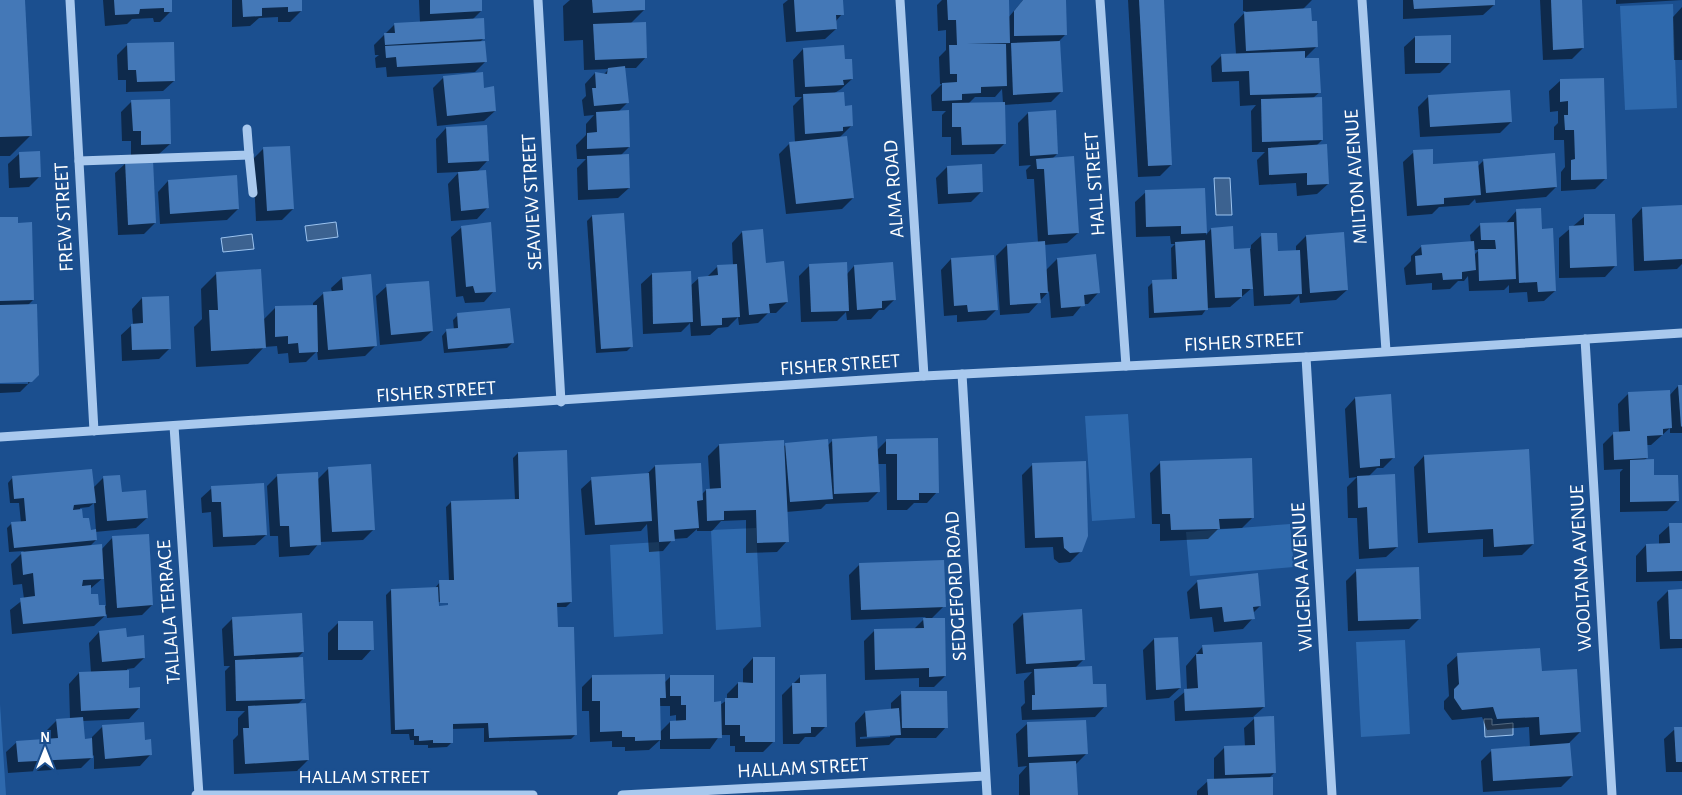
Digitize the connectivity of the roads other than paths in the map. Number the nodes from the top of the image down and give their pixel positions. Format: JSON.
{"nodes":[{"id":1,"x":70,"y":0,"type":"edge"},
{"id":2,"x":538,"y":0,"type":"edge"},
{"id":3,"x":900,"y":0,"type":"edge"},
{"id":4,"x":1100,"y":0,"type":"edge"},
{"id":5,"x":1362,"y":0,"type":"edge"},
{"id":6,"x":247,"y":129,"type":"dead end"},
{"id":7,"x":249,"y":155,"type":"junction"},
{"id":8,"x":79,"y":161,"type":"junction"},
{"id":9,"x":253,"y":193,"type":"dead end"},
{"id":10,"x":1682,"y":333,"type":"edge"},
{"id":11,"x":1585,"y":339,"type":"junction"},
{"id":12,"x":1386,"y":352,"type":"junction"},
{"id":13,"x":1306,"y":357,"type":"junction"},
{"id":14,"x":1126,"y":366,"type":"junction"},
{"id":15,"x":962,"y":374,"type":"junction"},
{"id":16,"x":924,"y":376,"type":"junction"},
{"id":17,"x":561,"y":402,"type":"junction"},
{"id":18,"x":174,"y":426,"type":"junction"},
{"id":19,"x":94,"y":431,"type":"junction"},
{"id":20,"x":0,"y":437,"type":"edge"},
{"id":21,"x":985,"y":776,"type":"junction"},
{"id":22,"x":198,"y":795,"type":"edge"},
{"id":23,"x":520,"y":795,"type":"edge"},
{"id":24,"x":533,"y":795,"type":"edge"},
{"id":25,"x":622,"y":795,"type":"edge"},
{"id":26,"x":987,"y":795,"type":"edge"},
{"id":27,"x":1332,"y":795,"type":"edge"},
{"id":28,"x":1612,"y":795,"type":"edge"}],
"edges":[{"from":1,"to":8,"type":"street","name":"FREW STREET"},
{"from":2,"to":17,"type":"street","name":"SEAVIEW STREET"},
{"from":3,"to":16,"type":"street","name":"ALMA ROAD"},
{"from":4,"to":14,"type":"street","name":"HALL STREET"},
{"from":5,"to":12,"type":"street","name":"MILTON AVENUE"},
{"from":6,"to":7,"type":"street"},
{"from":7,"to":8,"type":"street"},
{"from":7,"to":9,"type":"street"},
{"from":8,"to":19,"type":"street","name":"FREW STREET"},
{"from":10,"to":11,"type":"street","name":"FISHER STREET"},
{"from":11,"to":12,"type":"street","name":"FISHER STREET"},
{"from":11,"to":28,"type":"street","name":"WOOLTANA AVENUE"},
{"from":12,"to":13,"type":"street","name":"FISHER STREET"},
{"from":13,"to":14,"type":"street","name":"FISHER STREET"},
{"from":13,"to":27,"type":"street","name":"WILGENA AVENUE"},
{"from":14,"to":15,"type":"street","name":"FISHER STREET"},
{"from":15,"to":16,"type":"street","name":"FISHER STREET"},
{"from":15,"to":21,"type":"street","name":"SEDGEFORD ROAD"},
{"from":16,"to":17,"type":"street","name":"FISHER STREET"},
{"from":17,"to":18,"type":"street","name":"FISHER STREET"},
{"from":18,"to":19,"type":"street","name":"FISHER STREET"},
{"from":18,"to":22,"type":"street","name":"TALLALA TERRACE"},
{"from":19,"to":20,"type":"street","name":"FISHER STREET"},
{"from":21,"to":25,"type":"street","name":"HALLAM STREET"},
{"from":21,"to":26,"type":"street","name":"SEDGEFORD ROAD"},
{"from":22,"to":23,"type":"street","name":"HALLAM STREET"},
{"from":23,"to":24,"type":"street","name":"HALLAM STREET"}]}
